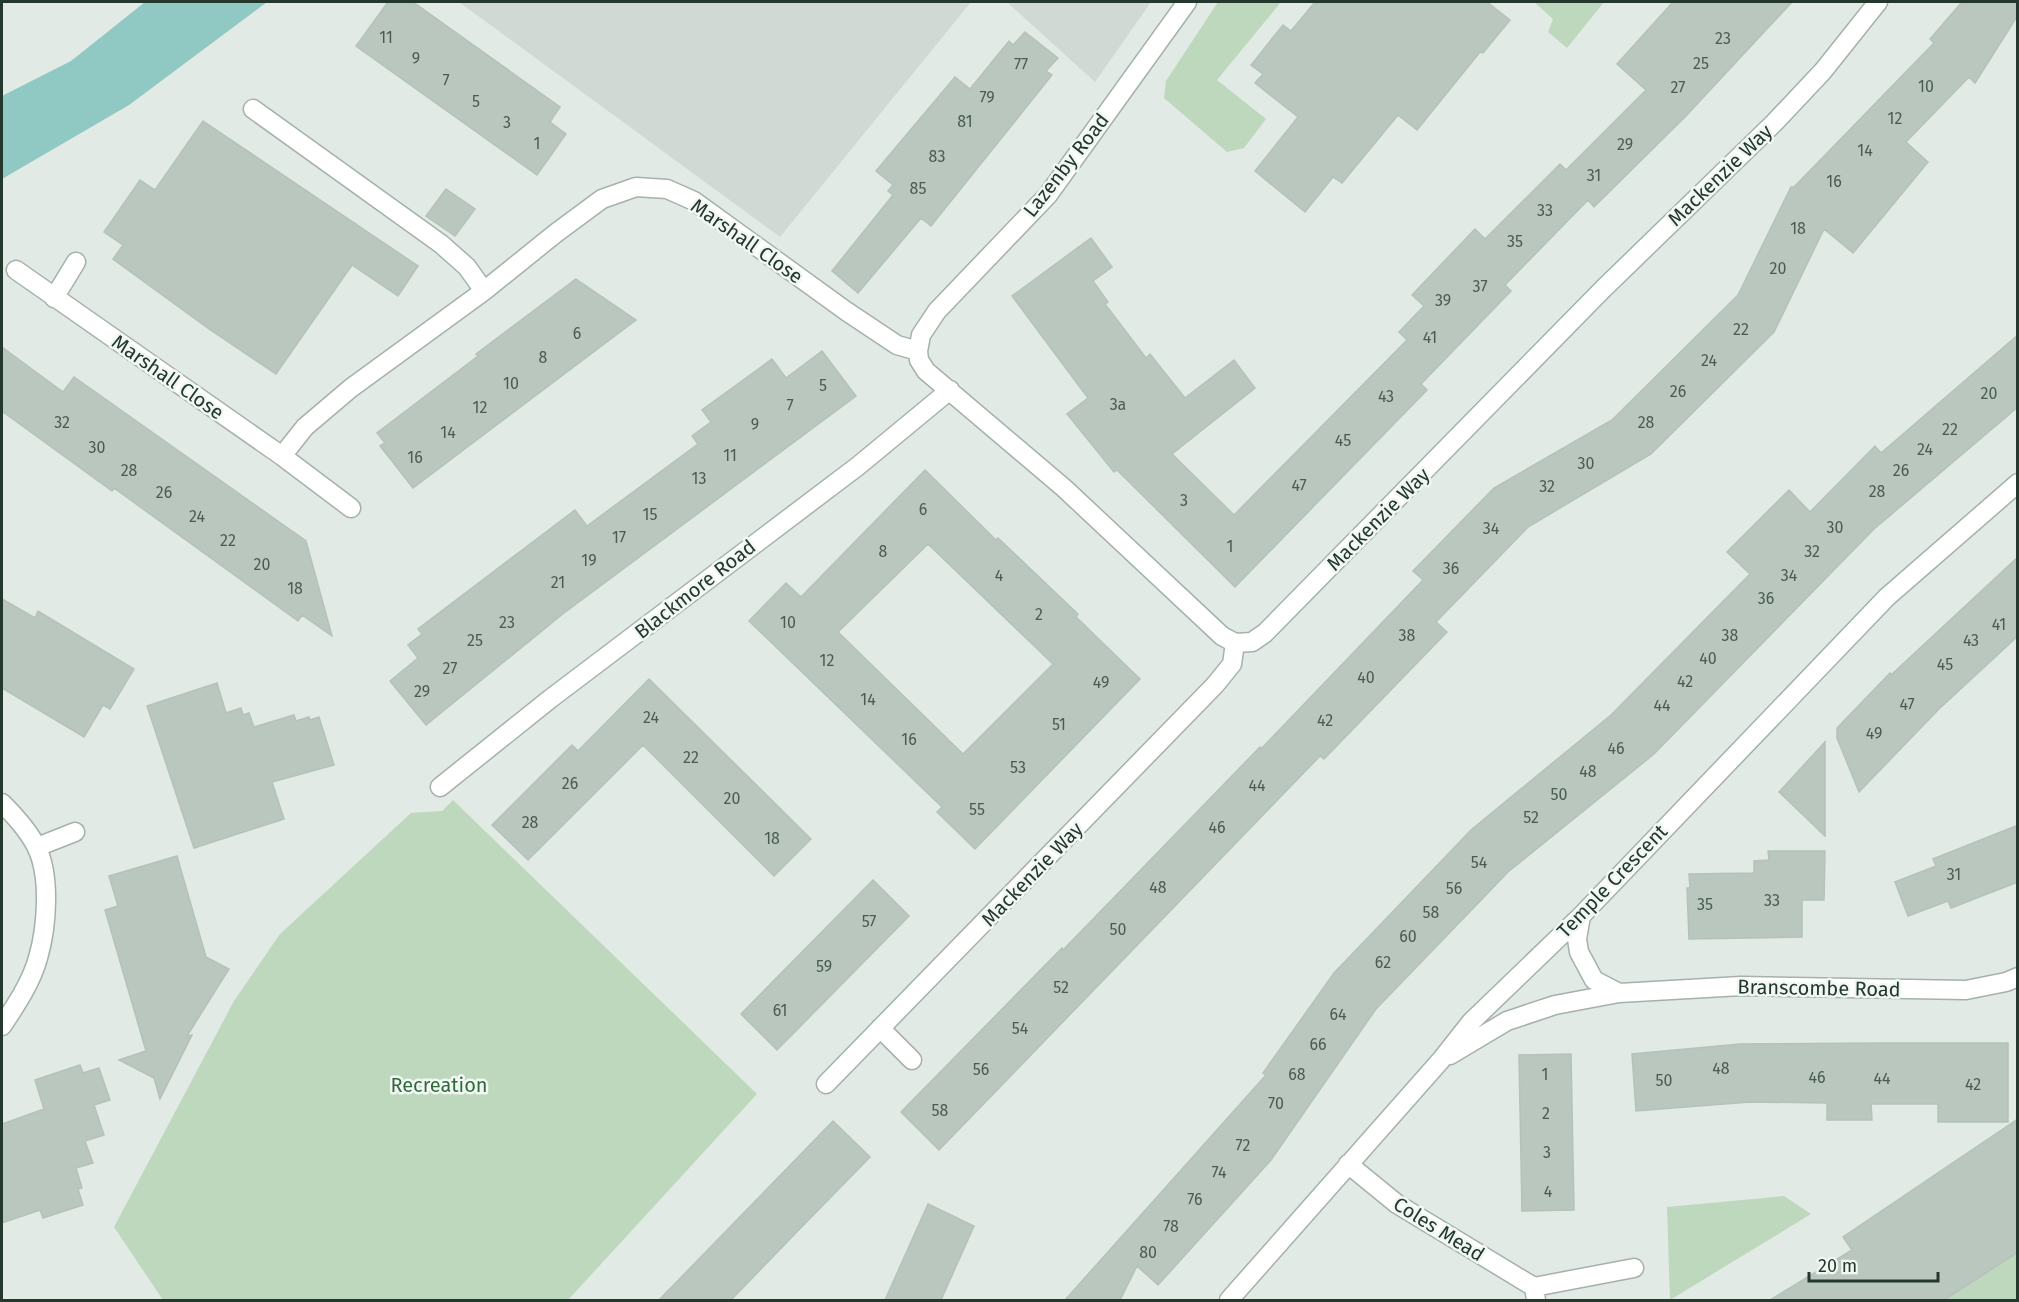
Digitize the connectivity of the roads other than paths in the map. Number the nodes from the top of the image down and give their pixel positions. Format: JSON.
{"nodes":[{"id":1,"x":1187,"y":2,"type":"edge"},
{"id":2,"x":1878,"y":2,"type":"edge"},
{"id":3,"x":252,"y":109,"type":"dead end"},
{"id":4,"x":76,"y":262,"type":"dead end"},
{"id":5,"x":16,"y":270,"type":"dead end"},
{"id":6,"x":484,"y":291,"type":"junction"},
{"id":7,"x":54,"y":298,"type":"junction"},
{"id":8,"x":918,"y":351,"type":"junction"},
{"id":9,"x":950,"y":390,"type":"junction"},
{"id":10,"x":282,"y":456,"type":"junction"},
{"id":11,"x":2018,"y":483,"type":"edge"},
{"id":12,"x":351,"y":508,"type":"dead end"},
{"id":13,"x":1235,"y":643,"type":"junction"},
{"id":14,"x":440,"y":787,"type":"dead end"},
{"id":15,"x":2,"y":803,"type":"edge"},
{"id":16,"x":75,"y":832,"type":"dead end"},
{"id":17,"x":37,"y":847,"type":"junction"},
{"id":18,"x":1581,"y":916,"type":"junction"},
{"id":19,"x":2018,"y":977,"type":"edge"},
{"id":20,"x":1619,"y":993,"type":"junction"},
{"id":21,"x":2,"y":1026,"type":"edge"},
{"id":22,"x":880,"y":1028,"type":"junction"},
{"id":23,"x":912,"y":1060,"type":"dead end"},
{"id":24,"x":1441,"y":1060,"type":"junction"},
{"id":25,"x":826,"y":1084,"type":"dead end"},
{"id":26,"x":1348,"y":1164,"type":"junction"},
{"id":27,"x":1634,"y":1268,"type":"dead end"},
{"id":28,"x":1535,"y":1294,"type":"edge"},
{"id":29,"x":1229,"y":1300,"type":"edge"}],
"edges":[{"from":1,"to":8,"type":"street","name":"Lazenby Road"},
{"from":2,"to":13,"type":"street","name":"Mackenzie Way"},
{"from":3,"to":6,"type":"street"},
{"from":4,"to":7,"type":"street"},
{"from":5,"to":7,"type":"street","name":"Marshall Close"},
{"from":6,"to":8,"type":"street","name":"Marshall Close"},
{"from":6,"to":10,"type":"street","name":"Marshall Close"},
{"from":7,"to":10,"type":"street","name":"Marshall Close"},
{"from":8,"to":9,"type":"street"},
{"from":9,"to":13,"type":"street"},
{"from":9,"to":14,"type":"street","name":"Blackmore Road"},
{"from":10,"to":12,"type":"street","name":"Marshall Close"},
{"from":11,"to":18,"type":"street","name":"Temple Crescent"},
{"from":13,"to":22,"type":"street","name":"Mackenzie Way"},
{"from":15,"to":17,"type":"street"},
{"from":16,"to":17,"type":"street"},
{"from":17,"to":21,"type":"street"},
{"from":18,"to":20,"type":"street"},
{"from":18,"to":24,"type":"street","name":"Temple Crescent"},
{"from":19,"to":20,"type":"street","name":"Branscombe Road"},
{"from":20,"to":24,"type":"street","name":"Branscombe Road"},
{"from":22,"to":23,"type":"street"},
{"from":22,"to":25,"type":"street","name":"Mackenzie Way"},
{"from":24,"to":26,"type":"street","name":"Temple Crescent"},
{"from":26,"to":28,"type":"street","name":"Coles Mead"},
{"from":26,"to":29,"type":"street","name":"Temple Crescent"},
{"from":27,"to":28,"type":"street","name":"Coles Mead"}]}
